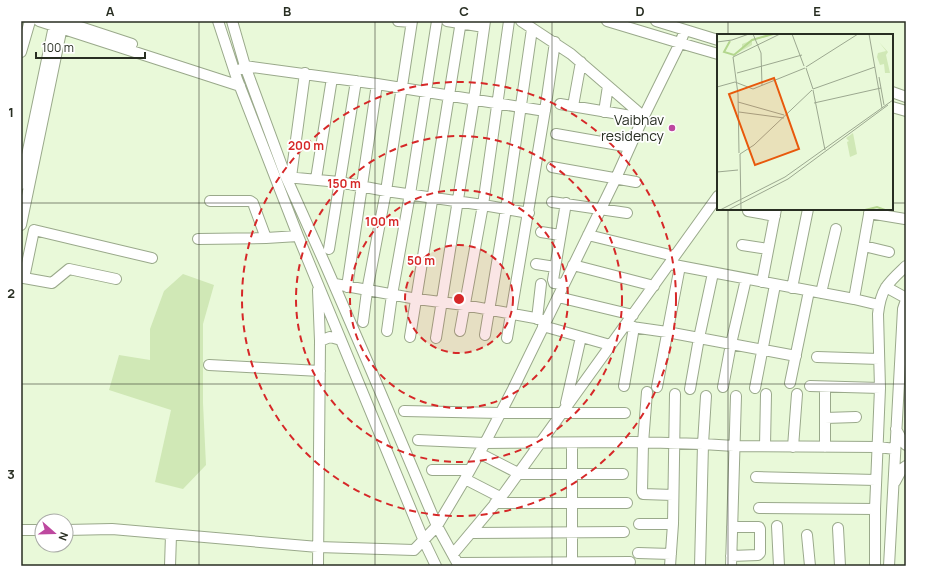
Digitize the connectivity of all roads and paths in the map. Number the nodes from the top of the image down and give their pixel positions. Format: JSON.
{"nodes":[{"id":1,"x":30,"y":21,"type":"edge"},
{"id":2,"x":38,"y":21,"type":"edge"},
{"id":3,"x":218,"y":21,"type":"edge"},
{"id":4,"x":232,"y":21,"type":"edge"},
{"id":5,"x":398,"y":21,"type":"edge"},
{"id":6,"x":437,"y":21,"type":"edge"},
{"id":7,"x":447,"y":21,"type":"edge"},
{"id":8,"x":509,"y":21,"type":"edge"},
{"id":9,"x":521,"y":21,"type":"edge"},
{"id":10,"x":607,"y":21,"type":"edge"},
{"id":11,"x":656,"y":21,"type":"edge"},
{"id":12,"x":412,"y":22,"type":"edge"},
{"id":13,"x":460,"y":22,"type":"edge"},
{"id":14,"x":59,"y":24,"type":"edge"},
{"id":15,"x":485,"y":24,"type":"edge"},
{"id":16,"x":532,"y":29,"type":"junction"},
{"id":17,"x":685,"y":30,"type":"junction"},
{"id":18,"x":717,"y":40,"type":"edge"},
{"id":19,"x":555,"y":42,"type":"junction"},
{"id":20,"x":680,"y":44,"type":"junction"},
{"id":21,"x":21,"y":52,"type":"edge"},
{"id":22,"x":717,"y":54,"type":"edge"},
{"id":23,"x":580,"y":62,"type":"junction"},
{"id":24,"x":245,"y":66,"type":"junction"},
{"id":25,"x":305,"y":73,"type":"junction"},
{"id":26,"x":332,"y":78,"type":"junction"},
{"id":27,"x":237,"y":80,"type":"junction"},
{"id":28,"x":356,"y":81,"type":"junction"},
{"id":29,"x":377,"y":84,"type":"junction"},
{"id":30,"x":608,"y":86,"type":"junction"},
{"id":31,"x":402,"y":88,"type":"junction"},
{"id":32,"x":425,"y":92,"type":"junction"},
{"id":33,"x":893,"y":92,"type":"edge"},
{"id":34,"x":450,"y":95,"type":"junction"},
{"id":35,"x":906,"y":97,"type":"edge"},
{"id":36,"x":474,"y":99,"type":"junction"},
{"id":37,"x":497,"y":104,"type":"junction"},
{"id":38,"x":560,"y":104,"type":"dead end"},
{"id":39,"x":573,"y":106,"type":"junction"},
{"id":40,"x":520,"y":107,"type":"junction"},
{"id":41,"x":893,"y":107,"type":"edge"},
{"id":42,"x":545,"y":111,"type":"junction"},
{"id":43,"x":906,"y":111,"type":"edge"},
{"id":44,"x":604,"y":112,"type":"junction"},
{"id":45,"x":643,"y":117,"type":"junction"},
{"id":46,"x":556,"y":134,"type":"dead end"},
{"id":47,"x":630,"y":148,"type":"junction"},
{"id":48,"x":552,"y":167,"type":"dead end"},
{"id":49,"x":289,"y":177,"type":"junction"},
{"id":50,"x":616,"y":178,"type":"junction"},
{"id":51,"x":316,"y":179,"type":"junction"},
{"id":52,"x":339,"y":182,"type":"junction"},
{"id":53,"x":636,"y":182,"type":"dead end"},
{"id":54,"x":21,"y":184,"type":"edge"},
{"id":55,"x":362,"y":186,"type":"junction"},
{"id":56,"x":386,"y":191,"type":"junction"},
{"id":57,"x":410,"y":194,"type":"junction"},
{"id":58,"x":717,"y":197,"type":"edge"},
{"id":59,"x":433,"y":198,"type":"junction"},
{"id":60,"x":210,"y":201,"type":"dead end"},
{"id":61,"x":458,"y":202,"type":"junction"},
{"id":62,"x":552,"y":202,"type":"dead end"},
{"id":63,"x":566,"y":203,"type":"junction"},
{"id":64,"x":483,"y":205,"type":"junction"},
{"id":65,"x":506,"y":209,"type":"junction"},
{"id":66,"x":601,"y":209,"type":"junction"},
{"id":67,"x":808,"y":210,"type":"edge"},
{"id":68,"x":748,"y":211,"type":"dead end"},
{"id":69,"x":869,"y":211,"type":"edge"},
{"id":70,"x":776,"y":212,"type":"edge"},
{"id":71,"x":528,"y":213,"type":"junction"},
{"id":72,"x":627,"y":213,"type":"dead end"},
{"id":73,"x":905,"y":219,"type":"dead end"},
{"id":74,"x":21,"y":225,"type":"edge"},
{"id":75,"x":836,"y":229,"type":"dead end"},
{"id":76,"x":541,"y":232,"type":"dead end"},
{"id":77,"x":560,"y":235,"type":"junction"},
{"id":78,"x":588,"y":235,"type":"junction"},
{"id":79,"x":298,"y":236,"type":"junction"},
{"id":80,"x":266,"y":238,"type":"junction"},
{"id":81,"x":198,"y":239,"type":"dead end"},
{"id":82,"x":742,"y":244,"type":"dead end"},
{"id":83,"x":864,"y":246,"type":"junction"},
{"id":84,"x":329,"y":249,"type":"dead end"},
{"id":85,"x":768,"y":249,"type":"junction"},
{"id":86,"x":889,"y":252,"type":"dead end"},
{"id":87,"x":152,"y":258,"type":"dead end"},
{"id":88,"x":672,"y":260,"type":"junction"},
{"id":89,"x":326,"y":264,"type":"junction"},
{"id":90,"x":536,"y":264,"type":"dead end"},
{"id":91,"x":573,"y":265,"type":"junction"},
{"id":92,"x":680,"y":266,"type":"junction"},
{"id":93,"x":906,"y":266,"type":"edge"},
{"id":94,"x":555,"y":267,"type":"junction"},
{"id":95,"x":313,"y":271,"type":"junction"},
{"id":96,"x":713,"y":273,"type":"junction"},
{"id":97,"x":23,"y":278,"type":"edge"},
{"id":98,"x":116,"y":279,"type":"dead end"},
{"id":99,"x":746,"y":279,"type":"junction"},
{"id":100,"x":318,"y":282,"type":"junction"},
{"id":101,"x":762,"y":282,"type":"junction"},
{"id":102,"x":334,"y":284,"type":"junction"},
{"id":103,"x":540,"y":284,"type":"dead end"},
{"id":104,"x":564,"y":284,"type":"junction"},
{"id":105,"x":775,"y":285,"type":"junction"},
{"id":106,"x":654,"y":286,"type":"junction"},
{"id":107,"x":347,"y":287,"type":"junction"},
{"id":108,"x":886,"y":287,"type":"junction"},
{"id":109,"x":792,"y":288,"type":"junction"},
{"id":110,"x":367,"y":291,"type":"junction"},
{"id":111,"x":809,"y":291,"type":"junction"},
{"id":112,"x":821,"y":293,"type":"junction"},
{"id":113,"x":392,"y":294,"type":"junction"},
{"id":114,"x":558,"y":297,"type":"junction"},
{"id":115,"x":417,"y":299,"type":"junction"},
{"id":116,"x":854,"y":299,"type":"junction"},
{"id":117,"x":906,"y":299,"type":"edge"},
{"id":118,"x":441,"y":302,"type":"junction"},
{"id":119,"x":464,"y":305,"type":"junction"},
{"id":120,"x":879,"y":305,"type":"junction"},
{"id":121,"x":489,"y":310,"type":"junction"},
{"id":122,"x":512,"y":314,"type":"junction"},
{"id":123,"x":633,"y":315,"type":"junction"},
{"id":124,"x":363,"y":322,"type":"dead end"},
{"id":125,"x":542,"y":322,"type":"junction"},
{"id":126,"x":630,"y":326,"type":"junction"},
{"id":127,"x":387,"y":331,"type":"dead end"},
{"id":128,"x":460,"y":331,"type":"dead end"},
{"id":129,"x":667,"y":332,"type":"junction"},
{"id":130,"x":485,"y":335,"type":"dead end"},
{"id":131,"x":581,"y":337,"type":"junction"},
{"id":132,"x":410,"y":338,"type":"dead end"},
{"id":133,"x":436,"y":338,"type":"dead end"},
{"id":134,"x":507,"y":338,"type":"dead end"},
{"id":135,"x":700,"y":338,"type":"junction"},
{"id":136,"x":341,"y":340,"type":"junction"},
{"id":137,"x":320,"y":341,"type":"junction"},
{"id":138,"x":731,"y":344,"type":"junction"},
{"id":139,"x":610,"y":345,"type":"junction"},
{"id":140,"x":763,"y":350,"type":"junction"},
{"id":141,"x":903,"y":351,"type":"edge"},
{"id":142,"x":796,"y":356,"type":"junction"},
{"id":143,"x":817,"y":357,"type":"dead end"},
{"id":144,"x":879,"y":358,"type":"junction"},
{"id":145,"x":208,"y":365,"type":"dead end"},
{"id":146,"x":320,"y":370,"type":"junction"},
{"id":147,"x":790,"y":383,"type":"dead end"},
{"id":148,"x":624,"y":386,"type":"dead end"},
{"id":149,"x":810,"y":386,"type":"dead end"},
{"id":150,"x":657,"y":387,"type":"dead end"},
{"id":151,"x":723,"y":387,"type":"dead end"},
{"id":152,"x":825,"y":387,"type":"junction"},
{"id":153,"x":755,"y":388,"type":"dead end"},
{"id":154,"x":880,"y":388,"type":"junction"},
{"id":155,"x":690,"y":389,"type":"dead end"},
{"id":156,"x":647,"y":392,"type":"dead end"},
{"id":157,"x":675,"y":394,"type":"dead end"},
{"id":158,"x":766,"y":394,"type":"dead end"},
{"id":159,"x":797,"y":394,"type":"dead end"},
{"id":160,"x":706,"y":396,"type":"dead end"},
{"id":161,"x":736,"y":396,"type":"dead end"},
{"id":162,"x":563,"y":410,"type":"junction"},
{"id":163,"x":404,"y":411,"type":"dead end"},
{"id":164,"x":500,"y":413,"type":"junction"},
{"id":165,"x":625,"y":413,"type":"dead end"},
{"id":166,"x":856,"y":417,"type":"dead end"},
{"id":167,"x":825,"y":418,"type":"junction"},
{"id":168,"x":896,"y":430,"type":"junction"},
{"id":169,"x":418,"y":440,"type":"dead end"},
{"id":170,"x":485,"y":443,"type":"junction"},
{"id":171,"x":539,"y":443,"type":"junction"},
{"id":172,"x":572,"y":443,"type":"junction"},
{"id":173,"x":643,"y":443,"type":"junction"},
{"id":174,"x":674,"y":444,"type":"junction"},
{"id":175,"x":703,"y":444,"type":"junction"},
{"id":176,"x":906,"y":445,"type":"edge"},
{"id":177,"x":734,"y":446,"type":"junction"},
{"id":178,"x":766,"y":446,"type":"junction"},
{"id":179,"x":793,"y":447,"type":"junction"},
{"id":180,"x":825,"y":447,"type":"junction"},
{"id":181,"x":878,"y":447,"type":"junction"},
{"id":182,"x":895,"y":449,"type":"junction"},
{"id":183,"x":479,"y":453,"type":"junction"},
{"id":184,"x":906,"y":466,"type":"edge"},
{"id":185,"x":432,"y":470,"type":"dead end"},
{"id":186,"x":517,"y":473,"type":"junction"},
{"id":187,"x":467,"y":474,"type":"junction"},
{"id":188,"x":572,"y":474,"type":"junction"},
{"id":189,"x":624,"y":474,"type":"dead end"},
{"id":190,"x":756,"y":477,"type":"dead end"},
{"id":191,"x":876,"y":480,"type":"junction"},
{"id":192,"x":893,"y":484,"type":"junction"},
{"id":193,"x":673,"y":495,"type":"junction"},
{"id":194,"x":498,"y":500,"type":"junction"},
{"id":195,"x":572,"y":503,"type":"junction"},
{"id":196,"x":627,"y":503,"type":"dead end"},
{"id":197,"x":758,"y":508,"type":"dead end"},
{"id":198,"x":875,"y":509,"type":"junction"},
{"id":199,"x":639,"y":524,"type":"dead end"},
{"id":200,"x":673,"y":524,"type":"junction"},
{"id":201,"x":437,"y":526,"type":"junction"},
{"id":202,"x":777,"y":526,"type":"dead end"},
{"id":203,"x":732,"y":527,"type":"junction"},
{"id":204,"x":838,"y":528,"type":"dead end"},
{"id":205,"x":21,"y":530,"type":"edge"},
{"id":206,"x":34,"y":530,"type":"edge"},
{"id":207,"x":74,"y":530,"type":"edge"},
{"id":208,"x":572,"y":532,"type":"junction"},
{"id":209,"x":624,"y":532,"type":"dead end"},
{"id":210,"x":471,"y":533,"type":"junction"},
{"id":211,"x":171,"y":535,"type":"junction"},
{"id":212,"x":807,"y":535,"type":"dead end"},
{"id":213,"x":424,"y":541,"type":"junction"},
{"id":214,"x":318,"y":547,"type":"junction"},
{"id":215,"x":638,"y":553,"type":"dead end"},
{"id":216,"x":671,"y":554,"type":"junction"},
{"id":217,"x":457,"y":561,"type":"edge"},
{"id":218,"x":731,"y":561,"type":"edge"},
{"id":219,"x":572,"y":562,"type":"junction"},
{"id":220,"x":630,"y":562,"type":"dead end"},
{"id":221,"x":170,"y":566,"type":"edge"},
{"id":222,"x":318,"y":566,"type":"edge"},
{"id":223,"x":436,"y":566,"type":"edge"},
{"id":224,"x":670,"y":566,"type":"edge"},
{"id":225,"x":700,"y":566,"type":"edge"},
{"id":226,"x":779,"y":566,"type":"edge"},
{"id":227,"x":810,"y":566,"type":"edge"},
{"id":228,"x":840,"y":566,"type":"edge"},
{"id":229,"x":875,"y":566,"type":"edge"},
{"id":230,"x":889,"y":566,"type":"edge"}],
"edges":[{"from":1,"to":21,"type":"street"},
{"from":2,"to":14,"type":"street"},
{"from":3,"to":27,"type":"street"},
{"from":4,"to":24,"type":"street"},
{"from":5,"to":12,"type":"street"},
{"from":6,"to":32,"type":"street"},
{"from":7,"to":13,"type":"street"},
{"from":8,"to":37,"type":"street"},
{"from":9,"to":16,"type":"street"},
{"from":10,"to":20,"type":"street"},
{"from":11,"to":17,"type":"street"},
{"from":12,"to":31,"type":"street"},
{"from":13,"to":15,"type":"street"},
{"from":13,"to":34,"type":"street"},
{"from":14,"to":27,"type":"street"},
{"from":14,"to":54,"type":"street"},
{"from":14,"to":74,"type":"street"},
{"from":15,"to":36,"type":"street"},
{"from":16,"to":19,"type":"street"},
{"from":16,"to":40,"type":"street"},
{"from":17,"to":18,"type":"street"},
{"from":17,"to":20,"type":"street"},
{"from":19,"to":23,"type":"street"},
{"from":19,"to":42,"type":"street"},
{"from":20,"to":22,"type":"street"},
{"from":20,"to":45,"type":"street"},
{"from":23,"to":30,"type":"street"},
{"from":23,"to":39,"type":"street"},
{"from":24,"to":25,"type":"street"},
{"from":24,"to":27,"type":"street"},
{"from":24,"to":49,"type":"street"},
{"from":25,"to":26,"type":"street"},
{"from":25,"to":49,"type":"street"},
{"from":26,"to":28,"type":"street"},
{"from":26,"to":51,"type":"street"},
{"from":27,"to":79,"type":"street"},
{"from":28,"to":29,"type":"street"},
{"from":28,"to":52,"type":"street"},
{"from":29,"to":31,"type":"street"},
{"from":29,"to":55,"type":"street"},
{"from":30,"to":44,"type":"street"},
{"from":30,"to":45,"type":"street"},
{"from":31,"to":32,"type":"street"},
{"from":31,"to":56,"type":"street"},
{"from":32,"to":34,"type":"street"},
{"from":32,"to":57,"type":"street"},
{"from":33,"to":35,"type":"street"},
{"from":34,"to":36,"type":"street"},
{"from":34,"to":59,"type":"street"},
{"from":36,"to":37,"type":"street"},
{"from":36,"to":61,"type":"street"},
{"from":37,"to":40,"type":"street"},
{"from":37,"to":64,"type":"street"},
{"from":38,"to":39,"type":"street"},
{"from":39,"to":44,"type":"street"},
{"from":40,"to":42,"type":"street"},
{"from":40,"to":65,"type":"street"},
{"from":41,"to":43,"type":"street"},
{"from":42,"to":71,"type":"street"},
{"from":44,"to":45,"type":"street"},
{"from":45,"to":47,"type":"street"},
{"from":46,"to":47,"type":"street"},
{"from":47,"to":50,"type":"street"},
{"from":48,"to":50,"type":"street"},
{"from":49,"to":51,"type":"street"},
{"from":49,"to":89,"type":"street"},
{"from":50,"to":53,"type":"street"},
{"from":50,"to":66,"type":"street"},
{"from":51,"to":52,"type":"street"},
{"from":52,"to":55,"type":"street"},
{"from":52,"to":84,"type":"street"},
{"from":55,"to":56,"type":"street"},
{"from":55,"to":107,"type":"street"},
{"from":56,"to":57,"type":"street"},
{"from":56,"to":110,"type":"street"},
{"from":57,"to":59,"type":"street"},
{"from":57,"to":113,"type":"street"},
{"from":58,"to":88,"type":"street"},
{"from":59,"to":61,"type":"street"},
{"from":59,"to":115,"type":"street"},
{"from":60,"to":80,"type":"street"},
{"from":61,"to":64,"type":"street"},
{"from":61,"to":118,"type":"street"},
{"from":62,"to":63,"type":"street"},
{"from":63,"to":66,"type":"street"},
{"from":63,"to":77,"type":"street"},
{"from":64,"to":65,"type":"street"},
{"from":64,"to":119,"type":"street"},
{"from":65,"to":71,"type":"street"},
{"from":65,"to":121,"type":"street"},
{"from":66,"to":72,"type":"street"},
{"from":66,"to":78,"type":"street"},
{"from":67,"to":109,"type":"street"},
{"from":68,"to":70,"type":"street"},
{"from":69,"to":73,"type":"street"},
{"from":69,"to":83,"type":"street"},
{"from":70,"to":85,"type":"street"},
{"from":71,"to":122,"type":"street"},
{"from":75,"to":112,"type":"street"},
{"from":76,"to":77,"type":"street"},
{"from":77,"to":94,"type":"street"},
{"from":78,"to":88,"type":"street"},
{"from":78,"to":91,"type":"street"},
{"from":79,"to":80,"type":"street"},
{"from":79,"to":95,"type":"street"},
{"from":80,"to":81,"type":"street"},
{"from":82,"to":85,"type":"street"},
{"from":83,"to":86,"type":"street"},
{"from":83,"to":116,"type":"street"},
{"from":85,"to":101,"type":"street"},
{"from":87,"to":97,"type":"street"},
{"from":88,"to":92,"type":"street"},
{"from":88,"to":106,"type":"street"},
{"from":89,"to":95,"type":"street"},
{"from":89,"to":102,"type":"street"},
{"from":90,"to":94,"type":"street"},
{"from":91,"to":104,"type":"street"},
{"from":91,"to":106,"type":"street"},
{"from":92,"to":96,"type":"street"},
{"from":92,"to":129,"type":"street"},
{"from":93,"to":108,"type":"street"},
{"from":94,"to":104,"type":"street"},
{"from":95,"to":100,"type":"street"},
{"from":96,"to":99,"type":"street"},
{"from":96,"to":135,"type":"street"},
{"from":97,"to":98,"type":"street"},
{"from":99,"to":101,"type":"street"},
{"from":99,"to":138,"type":"street"},
{"from":100,"to":136,"type":"street"},
{"from":100,"to":137,"type":"street"},
{"from":101,"to":105,"type":"street"},
{"from":102,"to":107,"type":"street"},
{"from":102,"to":201,"type":"street"},
{"from":103,"to":125,"type":"street"},
{"from":104,"to":114,"type":"street"},
{"from":105,"to":109,"type":"street"},
{"from":105,"to":140,"type":"street"},
{"from":106,"to":123,"type":"street"},
{"from":107,"to":110,"type":"street"},
{"from":108,"to":117,"type":"street"},
{"from":108,"to":120,"type":"street"},
{"from":109,"to":111,"type":"street"},
{"from":110,"to":113,"type":"street"},
{"from":110,"to":124,"type":"street"},
{"from":111,"to":112,"type":"street"},
{"from":111,"to":142,"type":"street"},
{"from":112,"to":116,"type":"street"},
{"from":113,"to":115,"type":"street"},
{"from":113,"to":127,"type":"street"},
{"from":114,"to":123,"type":"street"},
{"from":114,"to":125,"type":"street"},
{"from":115,"to":118,"type":"street"},
{"from":115,"to":132,"type":"street"},
{"from":116,"to":120,"type":"street"},
{"from":117,"to":141,"type":"street"},
{"from":118,"to":119,"type":"street"},
{"from":118,"to":133,"type":"street"},
{"from":119,"to":121,"type":"street"},
{"from":119,"to":128,"type":"street"},
{"from":120,"to":144,"type":"street"},
{"from":121,"to":122,"type":"street"},
{"from":121,"to":130,"type":"street"},
{"from":122,"to":125,"type":"street"},
{"from":122,"to":134,"type":"street"},
{"from":123,"to":126,"type":"street"},
{"from":125,"to":131,"type":"street"},
{"from":125,"to":164,"type":"street"},
{"from":126,"to":129,"type":"street"},
{"from":126,"to":139,"type":"street"},
{"from":126,"to":148,"type":"street"},
{"from":129,"to":135,"type":"street"},
{"from":129,"to":150,"type":"street"},
{"from":131,"to":139,"type":"street"},
{"from":131,"to":162,"type":"street"},
{"from":135,"to":138,"type":"street"},
{"from":135,"to":155,"type":"street"},
{"from":136,"to":137,"type":"street"},
{"from":136,"to":213,"type":"street"},
{"from":137,"to":146,"type":"street"},
{"from":138,"to":140,"type":"street"},
{"from":138,"to":151,"type":"street"},
{"from":139,"to":162,"type":"street"},
{"from":140,"to":142,"type":"street"},
{"from":140,"to":153,"type":"street"},
{"from":141,"to":168,"type":"street"},
{"from":142,"to":147,"type":"street"},
{"from":143,"to":144,"type":"street"},
{"from":144,"to":154,"type":"street"},
{"from":145,"to":146,"type":"street"},
{"from":146,"to":214,"type":"street"},
{"from":149,"to":152,"type":"street"},
{"from":152,"to":154,"type":"street"},
{"from":152,"to":167,"type":"street"},
{"from":154,"to":181,"type":"street"},
{"from":156,"to":173,"type":"street"},
{"from":157,"to":174,"type":"street"},
{"from":158,"to":178,"type":"street"},
{"from":159,"to":179,"type":"street"},
{"from":160,"to":175,"type":"street"},
{"from":161,"to":177,"type":"street"},
{"from":162,"to":164,"type":"street"},
{"from":162,"to":165,"type":"street"},
{"from":162,"to":171,"type":"street"},
{"from":163,"to":164,"type":"street"},
{"from":164,"to":170,"type":"street"},
{"from":166,"to":167,"type":"street"},
{"from":167,"to":180,"type":"street"},
{"from":168,"to":176,"type":"street"},
{"from":168,"to":182,"type":"street"},
{"from":169,"to":170,"type":"street"},
{"from":170,"to":171,"type":"street"},
{"from":170,"to":183,"type":"street"},
{"from":171,"to":172,"type":"street"},
{"from":171,"to":186,"type":"street"},
{"from":172,"to":173,"type":"street"},
{"from":172,"to":188,"type":"street"},
{"from":173,"to":174,"type":"street"},
{"from":173,"to":193,"type":"street"},
{"from":174,"to":175,"type":"street"},
{"from":174,"to":193,"type":"street"},
{"from":175,"to":177,"type":"street"},
{"from":175,"to":225,"type":"street"},
{"from":177,"to":178,"type":"street"},
{"from":177,"to":203,"type":"street"},
{"from":178,"to":179,"type":"street"},
{"from":179,"to":180,"type":"street"},
{"from":180,"to":181,"type":"street"},
{"from":181,"to":182,"type":"street"},
{"from":181,"to":191,"type":"street"},
{"from":182,"to":192,"type":"street"},
{"from":183,"to":186,"type":"street"},
{"from":183,"to":187,"type":"street"},
{"from":184,"to":192,"type":"street"},
{"from":185,"to":187,"type":"street"},
{"from":186,"to":188,"type":"street"},
{"from":186,"to":194,"type":"street"},
{"from":187,"to":194,"type":"street"},
{"from":187,"to":201,"type":"street"},
{"from":188,"to":189,"type":"street"},
{"from":188,"to":195,"type":"street"},
{"from":190,"to":191,"type":"street"},
{"from":191,"to":198,"type":"street"},
{"from":192,"to":230,"type":"street"},
{"from":193,"to":200,"type":"street"},
{"from":194,"to":195,"type":"street"},
{"from":194,"to":210,"type":"street"},
{"from":195,"to":196,"type":"street"},
{"from":195,"to":208,"type":"street"},
{"from":197,"to":198,"type":"street"},
{"from":198,"to":229,"type":"street"},
{"from":199,"to":200,"type":"street"},
{"from":200,"to":216,"type":"street"},
{"from":201,"to":213,"type":"street"},
{"from":201,"to":217,"type":"street"},
{"from":202,"to":226,"type":"street"},
{"from":203,"to":218,"type":"street"},
{"from":203,"to":218,"type":"street"},
{"from":204,"to":228,"type":"street"},
{"from":205,"to":206,"type":"street"},
{"from":207,"to":211,"type":"street"},
{"from":208,"to":209,"type":"street"},
{"from":208,"to":210,"type":"street"},
{"from":208,"to":219,"type":"street"},
{"from":210,"to":217,"type":"street"},
{"from":211,"to":214,"type":"street"},
{"from":211,"to":221,"type":"street"},
{"from":212,"to":227,"type":"street"},
{"from":213,"to":214,"type":"street"},
{"from":213,"to":223,"type":"street"},
{"from":214,"to":222,"type":"street"},
{"from":215,"to":216,"type":"street"},
{"from":216,"to":224,"type":"street"},
{"from":217,"to":219,"type":"street"},
{"from":219,"to":220,"type":"street"}]}
